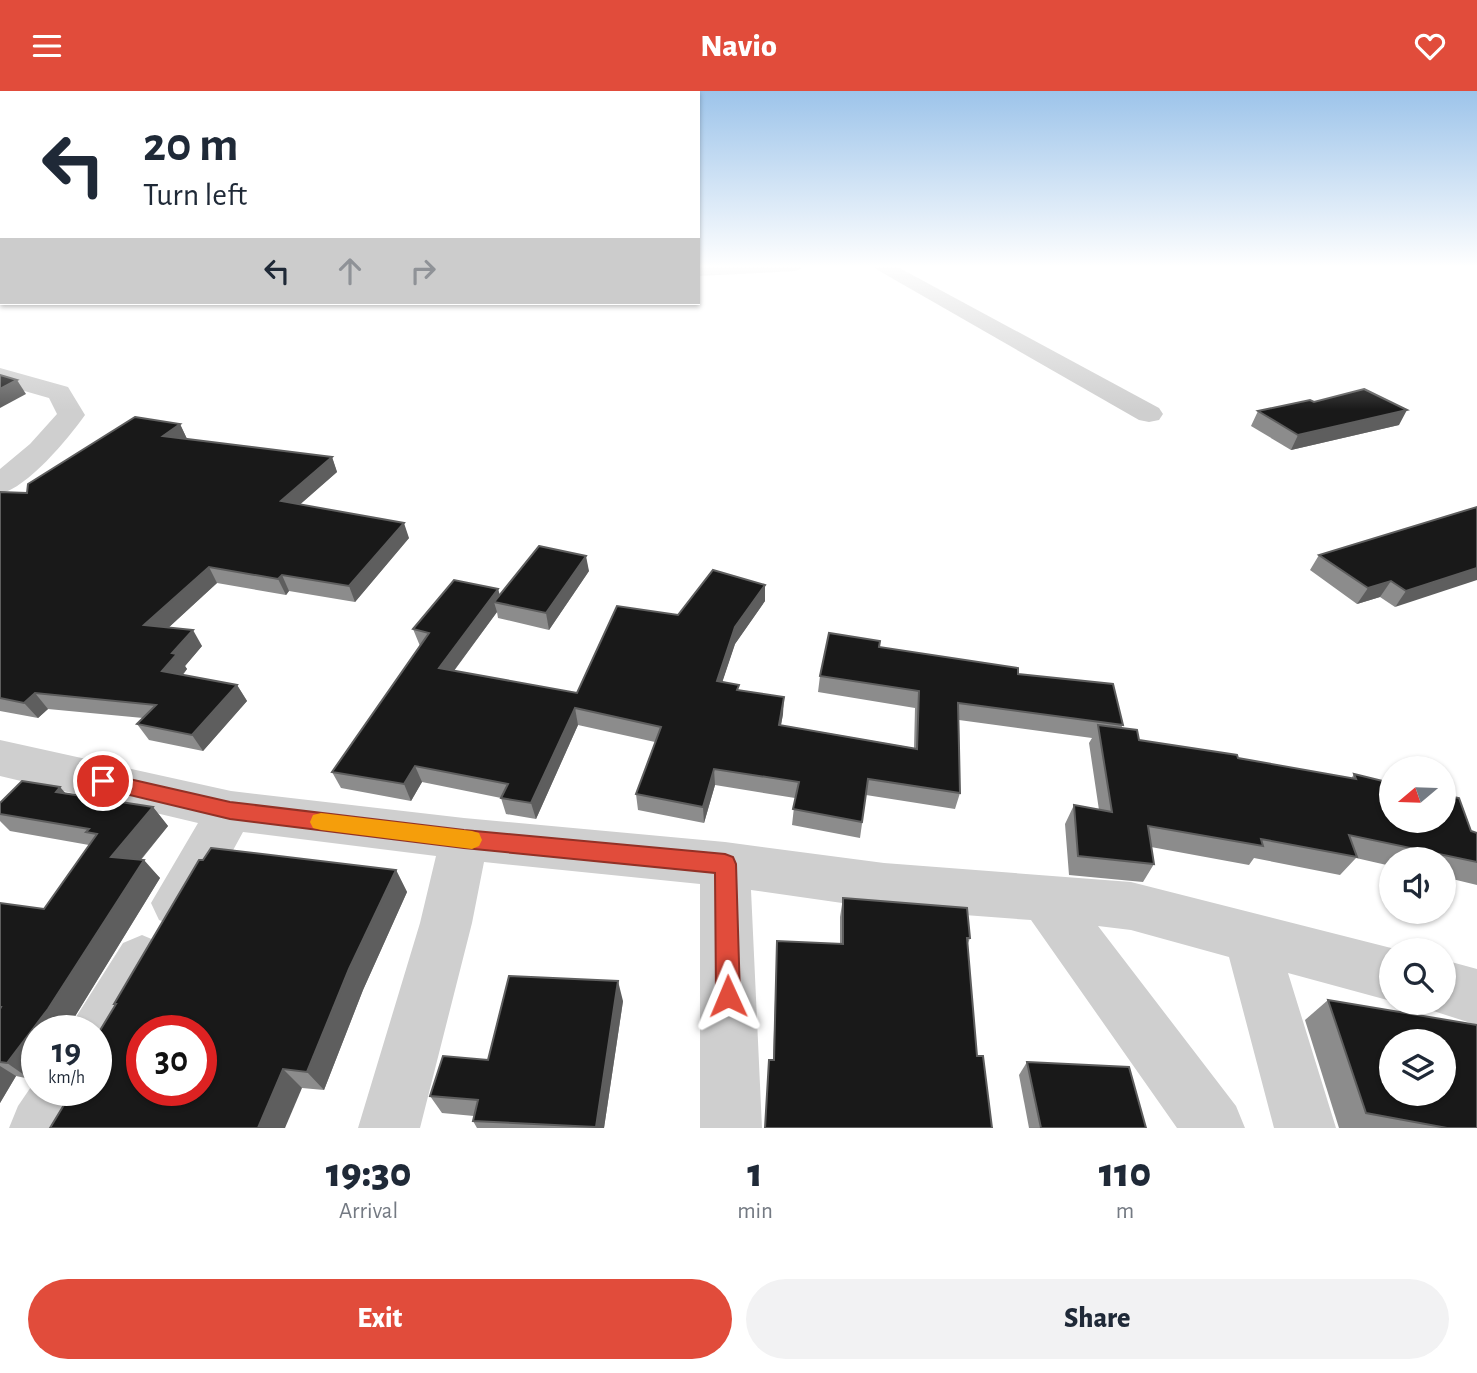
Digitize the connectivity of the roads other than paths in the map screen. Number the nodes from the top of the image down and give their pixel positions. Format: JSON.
{"nodes":[{"id":1,"x":967,"y":313,"type":"edge"},
{"id":2,"x":0,"y":376,"type":"edge"},
{"id":3,"x":1149,"y":414,"type":"dead end"},
{"id":4,"x":0,"y":485,"type":"edge"},
{"id":5,"x":0,"y":758,"type":"edge"},
{"id":6,"x":230,"y":811,"type":"junction"},
{"id":7,"x":464,"y":839,"type":"junction"},
{"id":8,"x":725,"y":864,"type":"junction"},
{"id":9,"x":1045,"y":897,"type":"junction"},
{"id":10,"x":1251,"y":938,"type":"junction"},
{"id":11,"x":1379,"y":971,"type":"edge"},
{"id":12,"x":1456,"y":991,"type":"edge"},
{"id":13,"x":1477,"y":997,"type":"edge"},
{"id":14,"x":109,"y":1015,"type":"edge"},
{"id":15,"x":54,"y":1106,"type":"edge"},
{"id":16,"x":40,"y":1128,"type":"edge"},
{"id":17,"x":389,"y":1128,"type":"edge"},
{"id":18,"x":731,"y":1128,"type":"edge"},
{"id":19,"x":1214,"y":1128,"type":"edge"},
{"id":20,"x":1305,"y":1128,"type":"edge"}],
"edges":[{"from":1,"to":3,"type":"street"},
{"from":2,"to":4,"type":"street"},
{"from":5,"to":6,"type":"street"},
{"from":6,"to":7,"type":"street"},
{"from":6,"to":14,"type":"street"},
{"from":7,"to":8,"type":"street"},
{"from":7,"to":17,"type":"street"},
{"from":8,"to":9,"type":"street"},
{"from":8,"to":18,"type":"street"},
{"from":9,"to":10,"type":"street"},
{"from":9,"to":19,"type":"street"},
{"from":10,"to":11,"type":"street"},
{"from":10,"to":20,"type":"street"},
{"from":12,"to":13,"type":"street"},
{"from":15,"to":16,"type":"street"}]}
